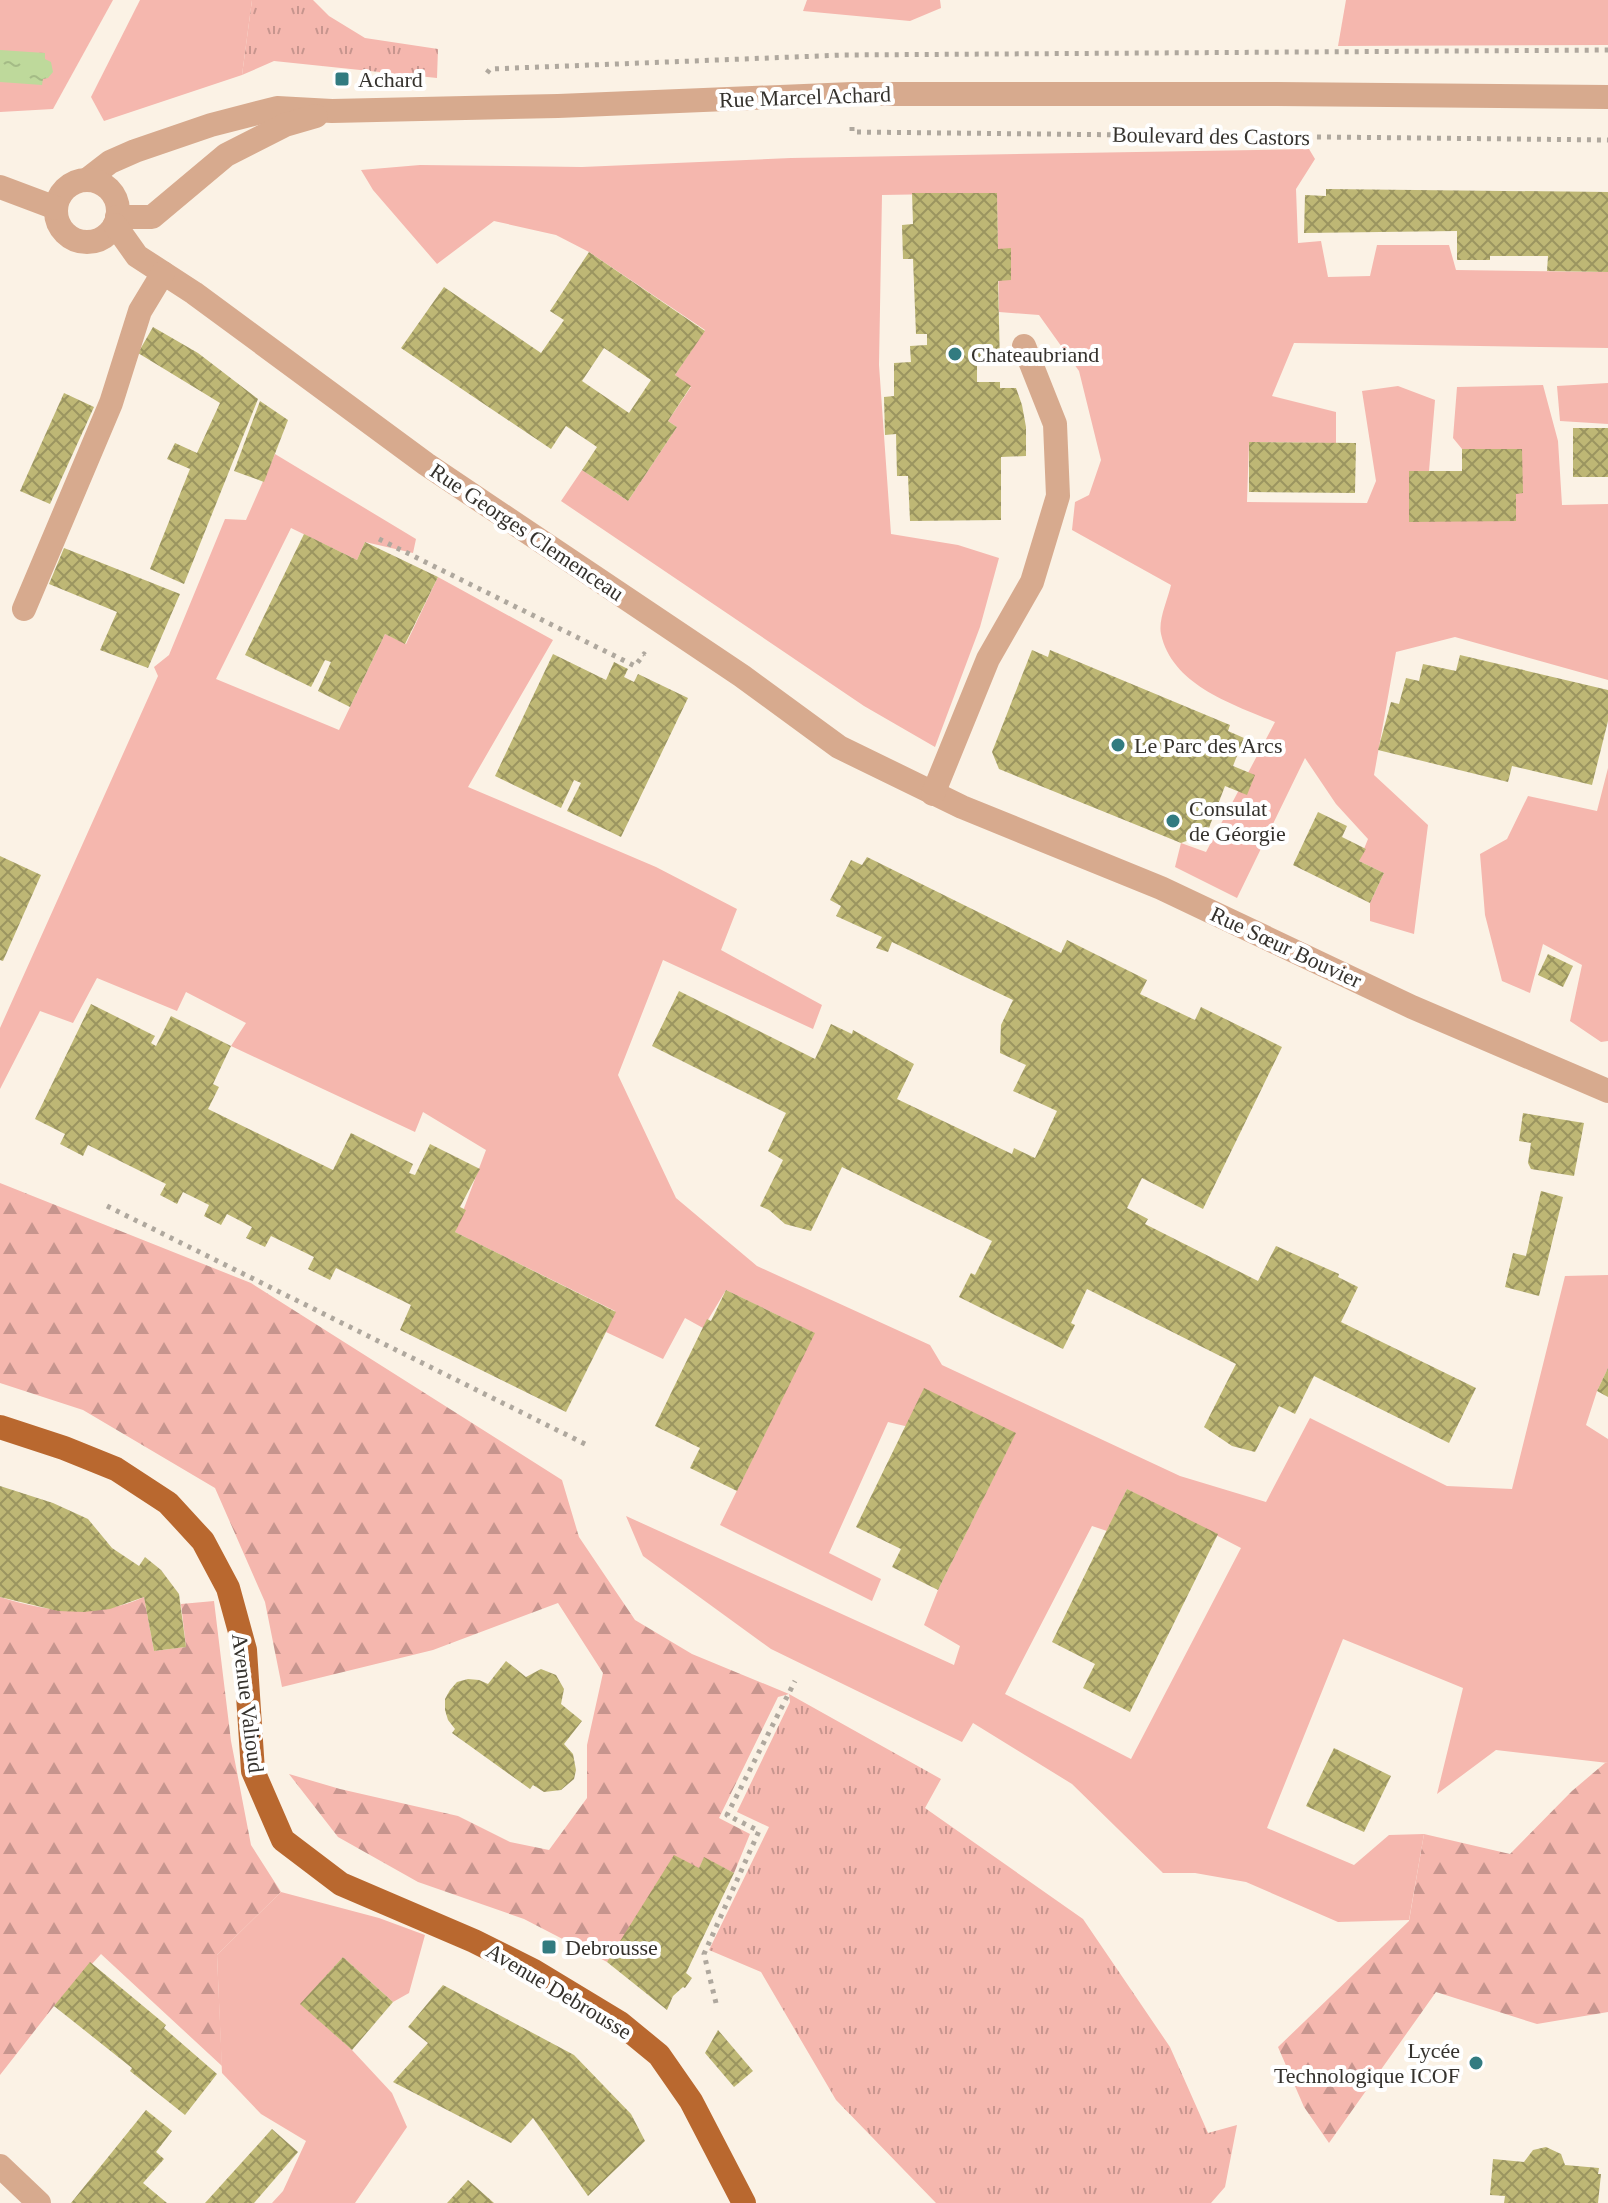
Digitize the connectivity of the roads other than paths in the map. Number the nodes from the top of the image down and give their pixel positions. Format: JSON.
{"nodes":[{"id":1,"x":1277,"y":94,"type":"joint"},
{"id":2,"x":1608,"y":97,"type":"edge"},
{"id":3,"x":332,"y":111,"type":"junction"},
{"id":4,"x":88,"y":179,"type":"junction"},
{"id":5,"x":0,"y":187,"type":"edge"},
{"id":6,"x":56,"y":208,"type":"junction"},
{"id":7,"x":116,"y":221,"type":"junction"},
{"id":8,"x":163,"y":273,"type":"junction"},
{"id":9,"x":1024,"y":346,"type":"dead end"},
{"id":10,"x":24,"y":609,"type":"dead end"},
{"id":11,"x":933,"y":794,"type":"junction"},
{"id":12,"x":962,"y":807,"type":"joint"},
{"id":13,"x":1608,"y":1091,"type":"edge"},
{"id":14,"x":0,"y":1427,"type":"edge"},
{"id":15,"x":474,"y":1941,"type":"joint"},
{"id":16,"x":0,"y":2166,"type":"edge"},
{"id":17,"x":39,"y":2203,"type":"edge"},
{"id":18,"x":744,"y":2203,"type":"edge"}],
"edges":[{"from":1,"to":2,"type":"street","name":"Boulevard des Castors"},
{"from":1,"to":3,"type":"street","name":"Rue Marcel Achard"},
{"from":3,"to":4,"type":"street","name":"Rue Marcel Achard"},
{"from":3,"to":7,"type":"street","name":"Rue Marcel Achard"},
{"from":4,"to":6,"type":"street"},
{"from":4,"to":7,"type":"street"},
{"from":5,"to":6,"type":"street"},
{"from":6,"to":7,"type":"street"},
{"from":7,"to":8,"type":"street","name":"Rue Georges Clemenceau"},
{"from":8,"to":10,"type":"street"},
{"from":8,"to":11,"type":"street","name":"Rue Georges Clemenceau"},
{"from":9,"to":11,"type":"street"},
{"from":11,"to":12,"type":"street","name":"Rue Georges Clemenceau"},
{"from":12,"to":13,"type":"street","name":"Rue Sœur Bouvier"},
{"from":14,"to":15,"type":"main road","name":"Avenue Valioud"},
{"from":15,"to":18,"type":"main road","name":"Avenue Debrousse"},
{"from":16,"to":17,"type":"street"}]}
